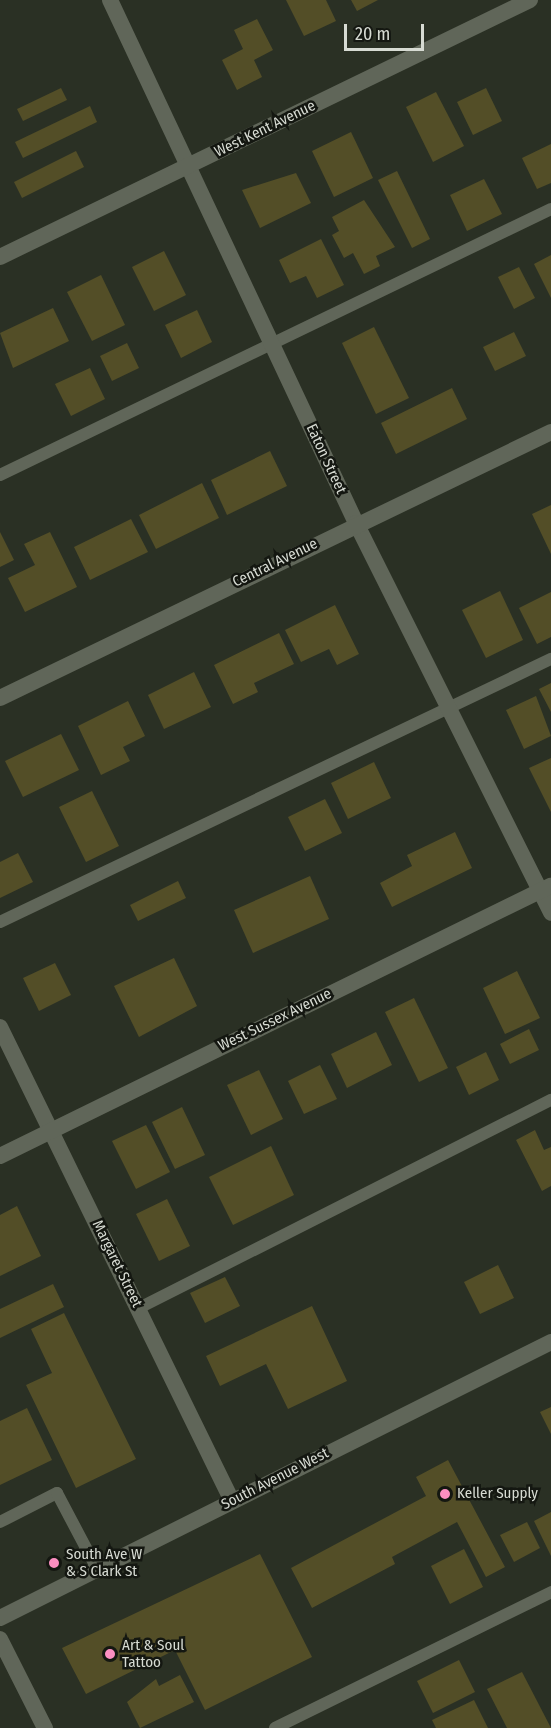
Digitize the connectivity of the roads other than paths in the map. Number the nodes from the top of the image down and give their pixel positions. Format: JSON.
{"nodes":[{"id":1,"x":110,"y":0,"type":"edge"},
{"id":2,"x":530,"y":0,"type":"edge"},
{"id":3,"x":189,"y":167,"type":"junction"},
{"id":4,"x":551,"y":209,"type":"edge"},
{"id":5,"x":0,"y":256,"type":"edge"},
{"id":6,"x":272,"y":344,"type":"junction"},
{"id":7,"x":551,"y":432,"type":"edge"},
{"id":8,"x":0,"y":476,"type":"edge"},
{"id":9,"x":356,"y":523,"type":"junction"},
{"id":10,"x":551,"y":659,"type":"edge"},
{"id":11,"x":0,"y":698,"type":"edge"},
{"id":12,"x":449,"y":708,"type":"junction"},
{"id":13,"x":546,"y":888,"type":"edge"},
{"id":14,"x":551,"y":913,"type":"edge"},
{"id":15,"x":0,"y":922,"type":"edge"},
{"id":16,"x":0,"y":1027,"type":"edge"},
{"id":17,"x":551,"y":1100,"type":"edge"},
{"id":18,"x":51,"y":1130,"type":"junction"},
{"id":19,"x":0,"y":1156,"type":"edge"},
{"id":20,"x":139,"y":1308,"type":"junction"},
{"id":21,"x":551,"y":1342,"type":"edge"},
{"id":22,"x":232,"y":1501,"type":"junction"},
{"id":23,"x":0,"y":1521,"type":"edge"},
{"id":24,"x":97,"y":1569,"type":"junction"},
{"id":25,"x":551,"y":1592,"type":"edge"},
{"id":26,"x":0,"y":1618,"type":"edge"},
{"id":27,"x":0,"y":1639,"type":"edge"},
{"id":28,"x":45,"y":1728,"type":"edge"},
{"id":29,"x":275,"y":1728,"type":"edge"}],
"edges":[{"from":1,"to":3,"type":"street","name":"Eaton Street"},
{"from":2,"to":3,"type":"street","name":"West Kent Avenue"},
{"from":3,"to":5,"type":"street","name":"West Kent Avenue"},
{"from":3,"to":6,"type":"street","name":"Eaton Street"},
{"from":4,"to":6,"type":"lane"},
{"from":6,"to":8,"type":"lane"},
{"from":6,"to":9,"type":"street","name":"Eaton Street"},
{"from":7,"to":9,"type":"street","name":"Central Avenue"},
{"from":9,"to":11,"type":"street","name":"Central Avenue"},
{"from":9,"to":12,"type":"street","name":"Eaton Street"},
{"from":10,"to":12,"type":"lane"},
{"from":12,"to":13,"type":"street","name":"Eaton Street"},
{"from":12,"to":15,"type":"lane"},
{"from":13,"to":14,"type":"street","name":"Eaton Street"},
{"from":13,"to":18,"type":"street","name":"West Sussex Avenue"},
{"from":16,"to":18,"type":"street","name":"Margaret Street"},
{"from":17,"to":20,"type":"lane"},
{"from":18,"to":19,"type":"street","name":"West Sussex Avenue"},
{"from":18,"to":20,"type":"street","name":"Margaret Street"},
{"from":20,"to":22,"type":"street","name":"Margaret Street"},
{"from":21,"to":22,"type":"street","name":"South Avenue West"},
{"from":22,"to":24,"type":"street","name":"South Avenue West"},
{"from":23,"to":24,"type":"lane"},
{"from":24,"to":26,"type":"street","name":"South Avenue West"},
{"from":25,"to":29,"type":"lane"},
{"from":27,"to":28,"type":"street"}]}
